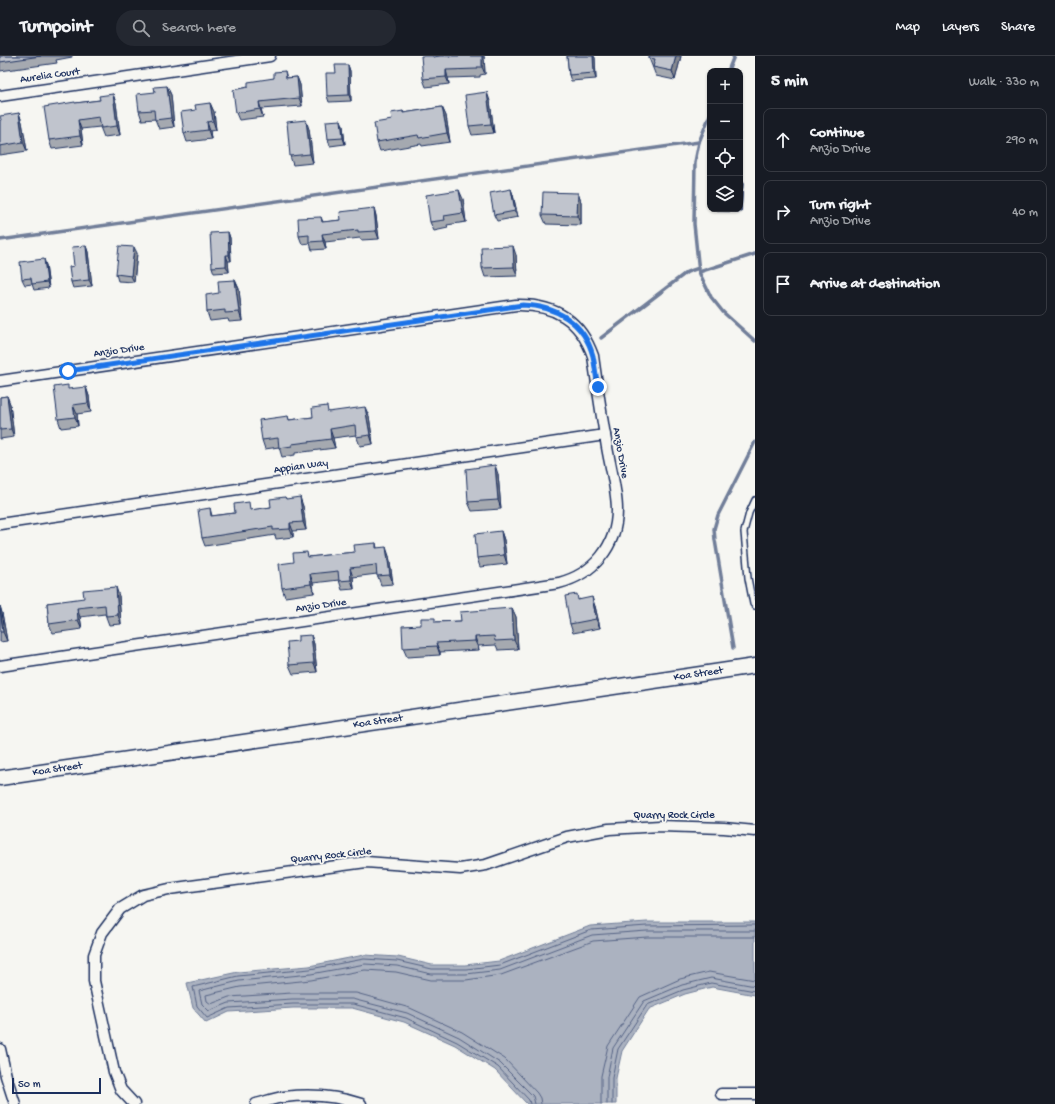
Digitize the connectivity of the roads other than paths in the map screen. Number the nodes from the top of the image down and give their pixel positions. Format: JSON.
{"nodes":[{"id":1,"x":270,"y":56,"type":"edge"},
{"id":2,"x":0,"y":96,"type":"edge"},
{"id":3,"x":0,"y":381,"type":"edge"},
{"id":4,"x":605,"y":436,"type":"junction"},
{"id":5,"x":755,"y":500,"type":"edge"},
{"id":6,"x":0,"y":524,"type":"edge"},
{"id":7,"x":755,"y":606,"type":"edge"},
{"id":8,"x":0,"y":666,"type":"edge"},
{"id":9,"x":755,"y":666,"type":"edge"},
{"id":10,"x":0,"y":778,"type":"edge"},
{"id":11,"x":755,"y":831,"type":"edge"},
{"id":12,"x":0,"y":1049,"type":"edge"},
{"id":13,"x":721,"y":1094,"type":"dead end"},
{"id":14,"x":755,"y":1094,"type":"edge"},
{"id":15,"x":15,"y":1104,"type":"edge"},
{"id":16,"x":134,"y":1104,"type":"edge"},
{"id":17,"x":256,"y":1104,"type":"edge"},
{"id":18,"x":361,"y":1104,"type":"edge"}],
"edges":[{"from":1,"to":2,"type":"street","name":"Aurelia Court"},
{"from":3,"to":4,"type":"street","name":"Anzio Drive"},
{"from":4,"to":6,"type":"street","name":"Appian Way"},
{"from":4,"to":8,"type":"street","name":"Anzio Drive"},
{"from":5,"to":7,"type":"lane"},
{"from":9,"to":10,"type":"main road","name":"Koa Street"},
{"from":11,"to":16,"type":"street","name":"Quarry Rock Circle"},
{"from":12,"to":15,"type":"street"},
{"from":13,"to":14,"type":"street"},
{"from":17,"to":18,"type":"street"}]}
